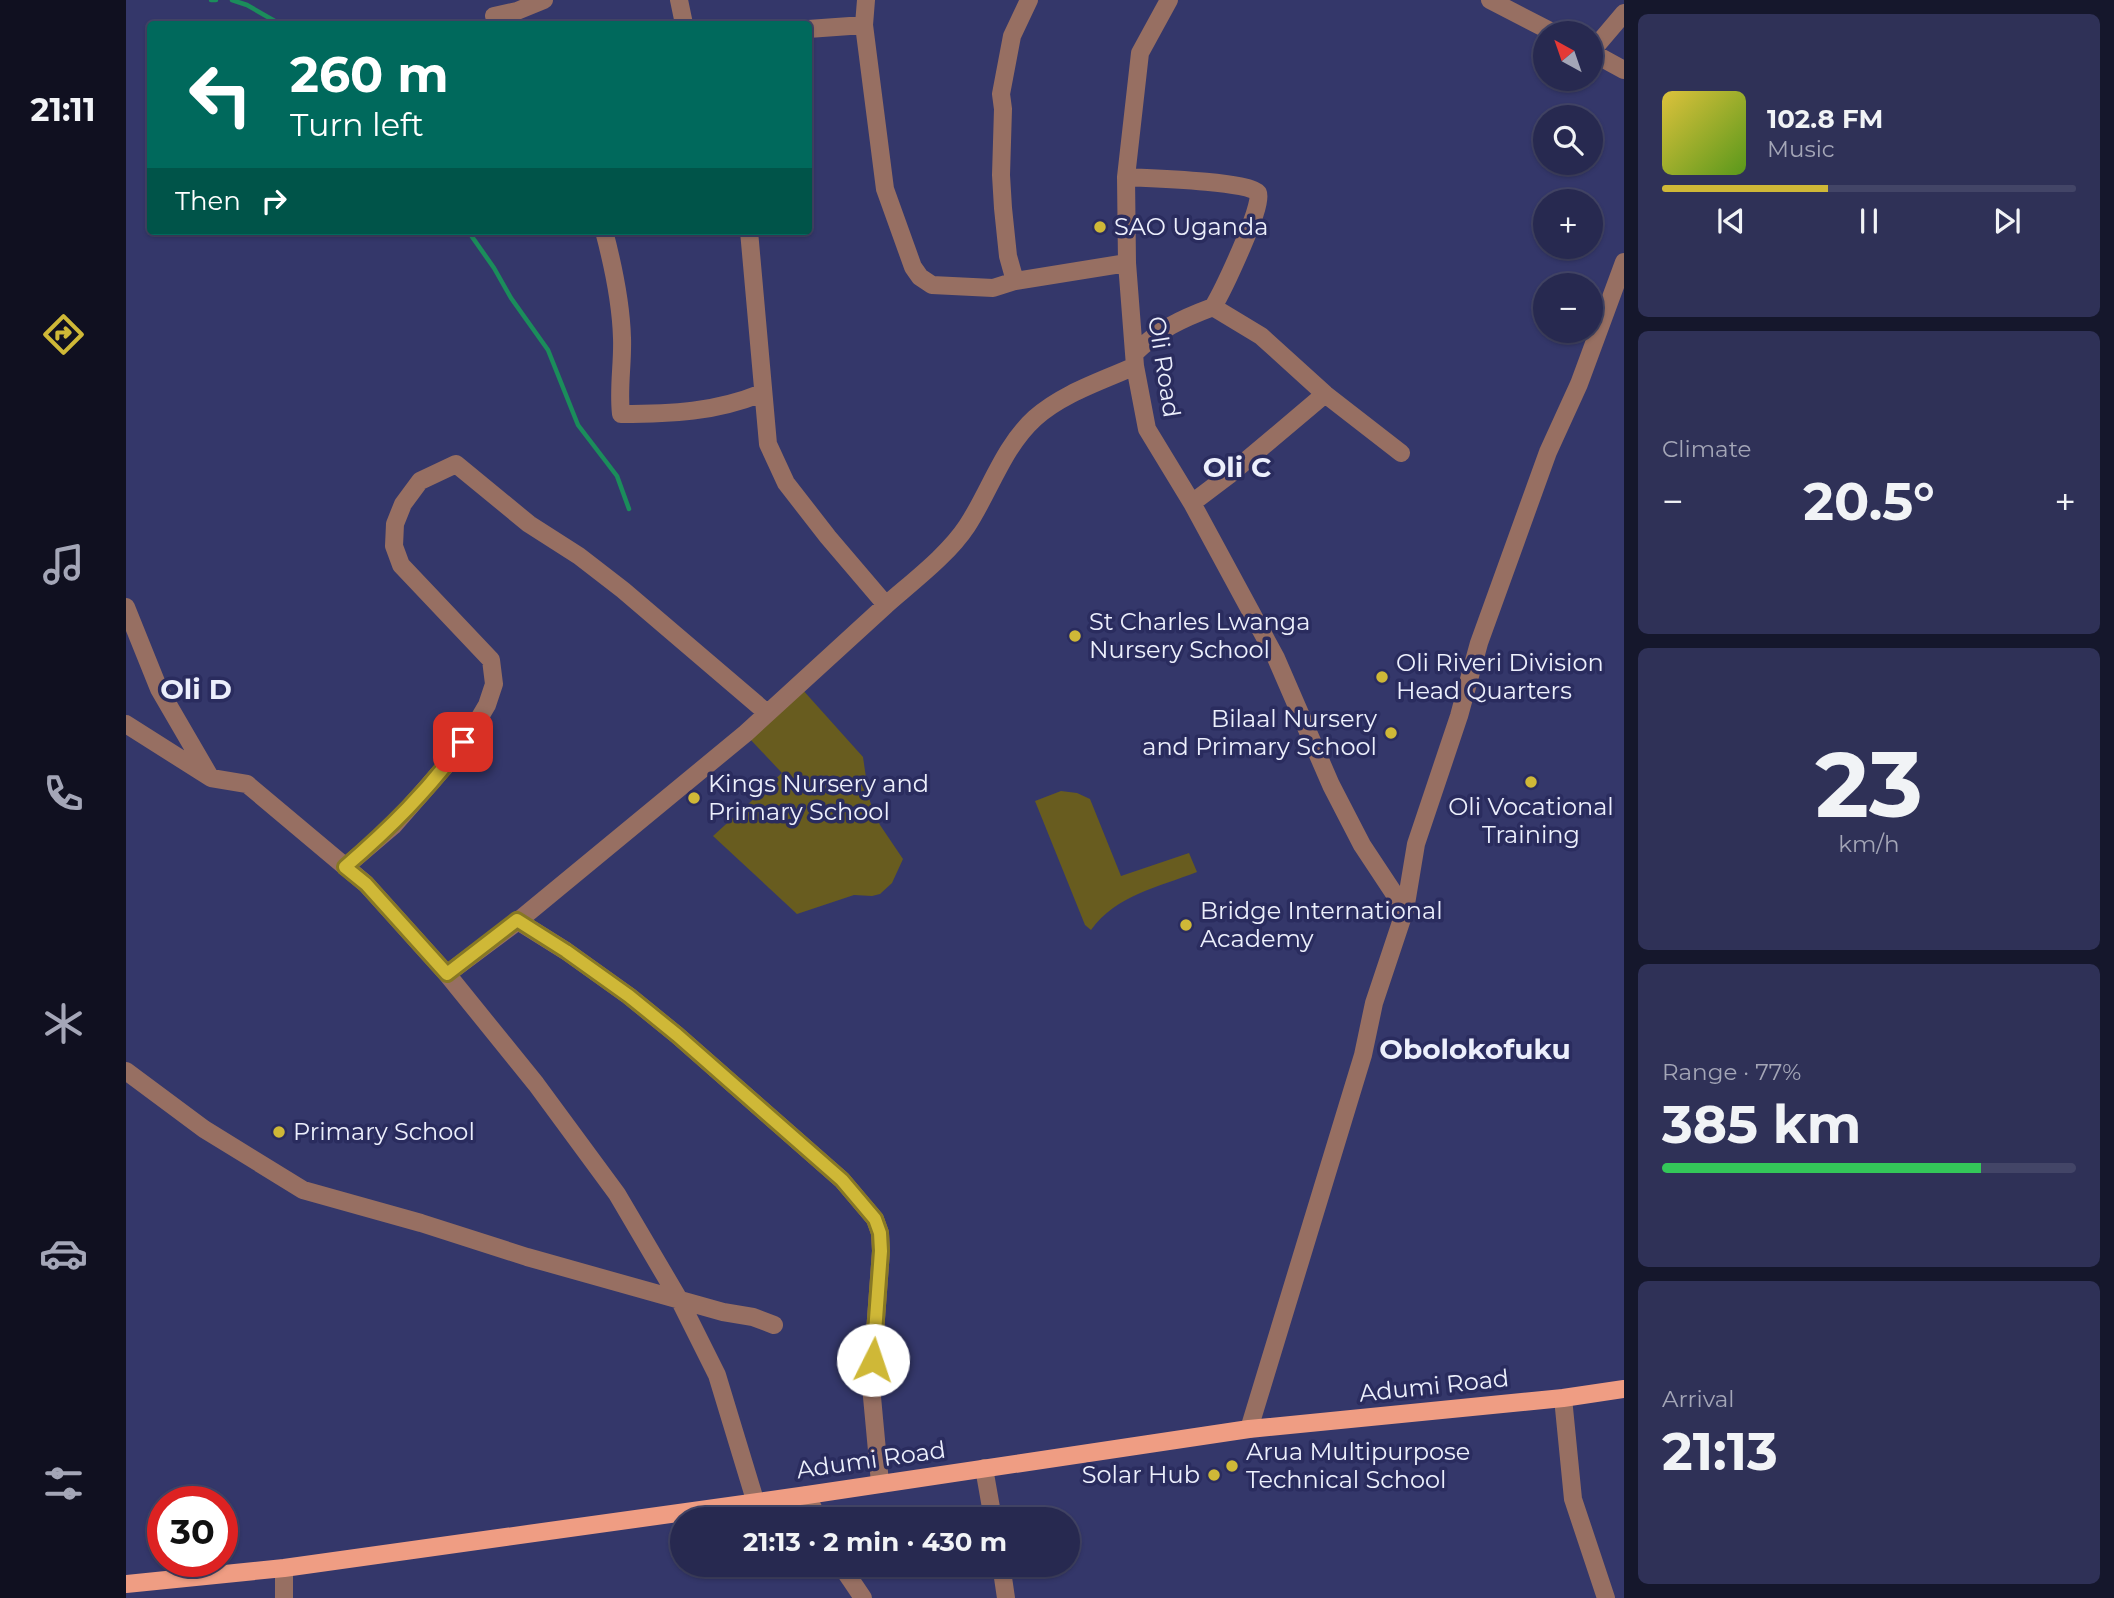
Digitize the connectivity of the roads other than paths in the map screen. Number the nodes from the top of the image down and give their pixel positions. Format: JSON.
{"nodes":[{"id":1,"x":544,"y":0,"type":"edge"},
{"id":2,"x":679,"y":0,"type":"edge"},
{"id":3,"x":866,"y":0,"type":"edge"},
{"id":4,"x":1029,"y":0,"type":"edge"},
{"id":5,"x":1170,"y":0,"type":"edge"},
{"id":6,"x":1490,"y":0,"type":"edge"},
{"id":7,"x":1624,"y":13,"type":"edge"},
{"id":8,"x":497,"y":21,"type":"edge"},
{"id":9,"x":683,"y":21,"type":"edge"},
{"id":10,"x":1533,"y":22,"type":"edge"},
{"id":11,"x":864,"y":25,"type":"junction"},
{"id":12,"x":812,"y":29,"type":"edge"},
{"id":13,"x":1603,"y":38,"type":"edge"},
{"id":14,"x":1603,"y":59,"type":"edge"},
{"id":15,"x":1624,"y":70,"type":"edge"},
{"id":16,"x":1126,"y":177,"type":"junction"},
{"id":17,"x":605,"y":235,"type":"edge"},
{"id":18,"x":750,"y":235,"type":"edge"},
{"id":19,"x":1624,"y":262,"type":"edge"},
{"id":20,"x":1127,"y":263,"type":"junction"},
{"id":21,"x":1015,"y":281,"type":"junction"},
{"id":22,"x":1213,"y":307,"type":"junction"},
{"id":23,"x":1135,"y":360,"type":"junction"},
{"id":24,"x":762,"y":393,"type":"junction"},
{"id":25,"x":1325,"y":394,"type":"junction"},
{"id":26,"x":1401,"y":453,"type":"dead end"},
{"id":27,"x":1192,"y":503,"type":"junction"},
{"id":28,"x":886,"y":605,"type":"junction"},
{"id":29,"x":126,"y":607,"type":"edge"},
{"id":30,"x":767,"y":713,"type":"junction"},
{"id":31,"x":126,"y":723,"type":"edge"},
{"id":32,"x":211,"y":778,"type":"junction"},
{"id":33,"x":345,"y":867,"type":"junction"},
{"id":34,"x":1405,"y":910,"type":"junction"},
{"id":35,"x":517,"y":920,"type":"junction"},
{"id":36,"x":447,"y":974,"type":"junction"},
{"id":37,"x":126,"y":1071,"type":"edge"},
{"id":38,"x":680,"y":1301,"type":"junction"},
{"id":39,"x":774,"y":1325,"type":"dead end"},
{"id":40,"x":1624,"y":1389,"type":"edge"},
{"id":41,"x":1563,"y":1398,"type":"junction"},
{"id":42,"x":1249,"y":1429,"type":"junction"},
{"id":43,"x":984,"y":1468,"type":"junction"},
{"id":44,"x":880,"y":1483,"type":"junction"},
{"id":45,"x":807,"y":1495,"type":"junction"},
{"id":46,"x":755,"y":1500,"type":"junction"},
{"id":47,"x":812,"y":1507,"type":"edge"},
{"id":48,"x":991,"y":1507,"type":"edge"},
{"id":49,"x":284,"y":1569,"type":"junction"},
{"id":50,"x":849,"y":1577,"type":"edge"},
{"id":51,"x":1003,"y":1577,"type":"edge"},
{"id":52,"x":126,"y":1584,"type":"edge"},
{"id":53,"x":284,"y":1598,"type":"edge"},
{"id":54,"x":863,"y":1598,"type":"edge"},
{"id":55,"x":1006,"y":1598,"type":"edge"},
{"id":56,"x":1606,"y":1598,"type":"edge"}],
"edges":[{"from":1,"to":8,"type":"street"},
{"from":2,"to":9,"type":"street"},
{"from":3,"to":11,"type":"street"},
{"from":4,"to":21,"type":"street"},
{"from":5,"to":16,"type":"street","name":"Oli Road"},
{"from":6,"to":10,"type":"street"},
{"from":7,"to":13,"type":"street"},
{"from":11,"to":12,"type":"street"},
{"from":11,"to":21,"type":"street"},
{"from":14,"to":15,"type":"street"},
{"from":16,"to":20,"type":"street","name":"Oli Road"},
{"from":16,"to":22,"type":"street"},
{"from":17,"to":24,"type":"street"},
{"from":18,"to":24,"type":"street"},
{"from":19,"to":34,"type":"street"},
{"from":20,"to":21,"type":"street"},
{"from":20,"to":23,"type":"street","name":"Oli Road"},
{"from":22,"to":23,"type":"street"},
{"from":22,"to":25,"type":"street"},
{"from":23,"to":27,"type":"street","name":"Oli Road"},
{"from":23,"to":28,"type":"street"},
{"from":24,"to":28,"type":"street"},
{"from":25,"to":26,"type":"street"},
{"from":25,"to":27,"type":"street"},
{"from":27,"to":34,"type":"street","name":"Oli Road"},
{"from":28,"to":30,"type":"street"},
{"from":29,"to":32,"type":"street"},
{"from":30,"to":33,"type":"street"},
{"from":30,"to":35,"type":"street"},
{"from":31,"to":32,"type":"street"},
{"from":32,"to":33,"type":"street"},
{"from":33,"to":36,"type":"street"},
{"from":34,"to":42,"type":"street"},
{"from":35,"to":36,"type":"street"},
{"from":35,"to":44,"type":"street"},
{"from":36,"to":38,"type":"street"},
{"from":37,"to":38,"type":"street"},
{"from":38,"to":39,"type":"street"},
{"from":38,"to":46,"type":"street"},
{"from":40,"to":41,"type":"main road","name":"Adumi Road"},
{"from":41,"to":42,"type":"main road","name":"Adumi Road"},
{"from":41,"to":56,"type":"street"},
{"from":42,"to":43,"type":"main road","name":"Adumi Road"},
{"from":43,"to":44,"type":"main road","name":"Adumi Road"},
{"from":43,"to":48,"type":"street"},
{"from":44,"to":45,"type":"main road","name":"Adumi Road"},
{"from":45,"to":46,"type":"main road","name":"Adumi Road"},
{"from":45,"to":47,"type":"street"},
{"from":46,"to":49,"type":"main road","name":"Adumi Road"},
{"from":49,"to":52,"type":"main road","name":"Adumi Road"},
{"from":49,"to":53,"type":"street"},
{"from":50,"to":54,"type":"street"},
{"from":51,"to":55,"type":"street"}]}
